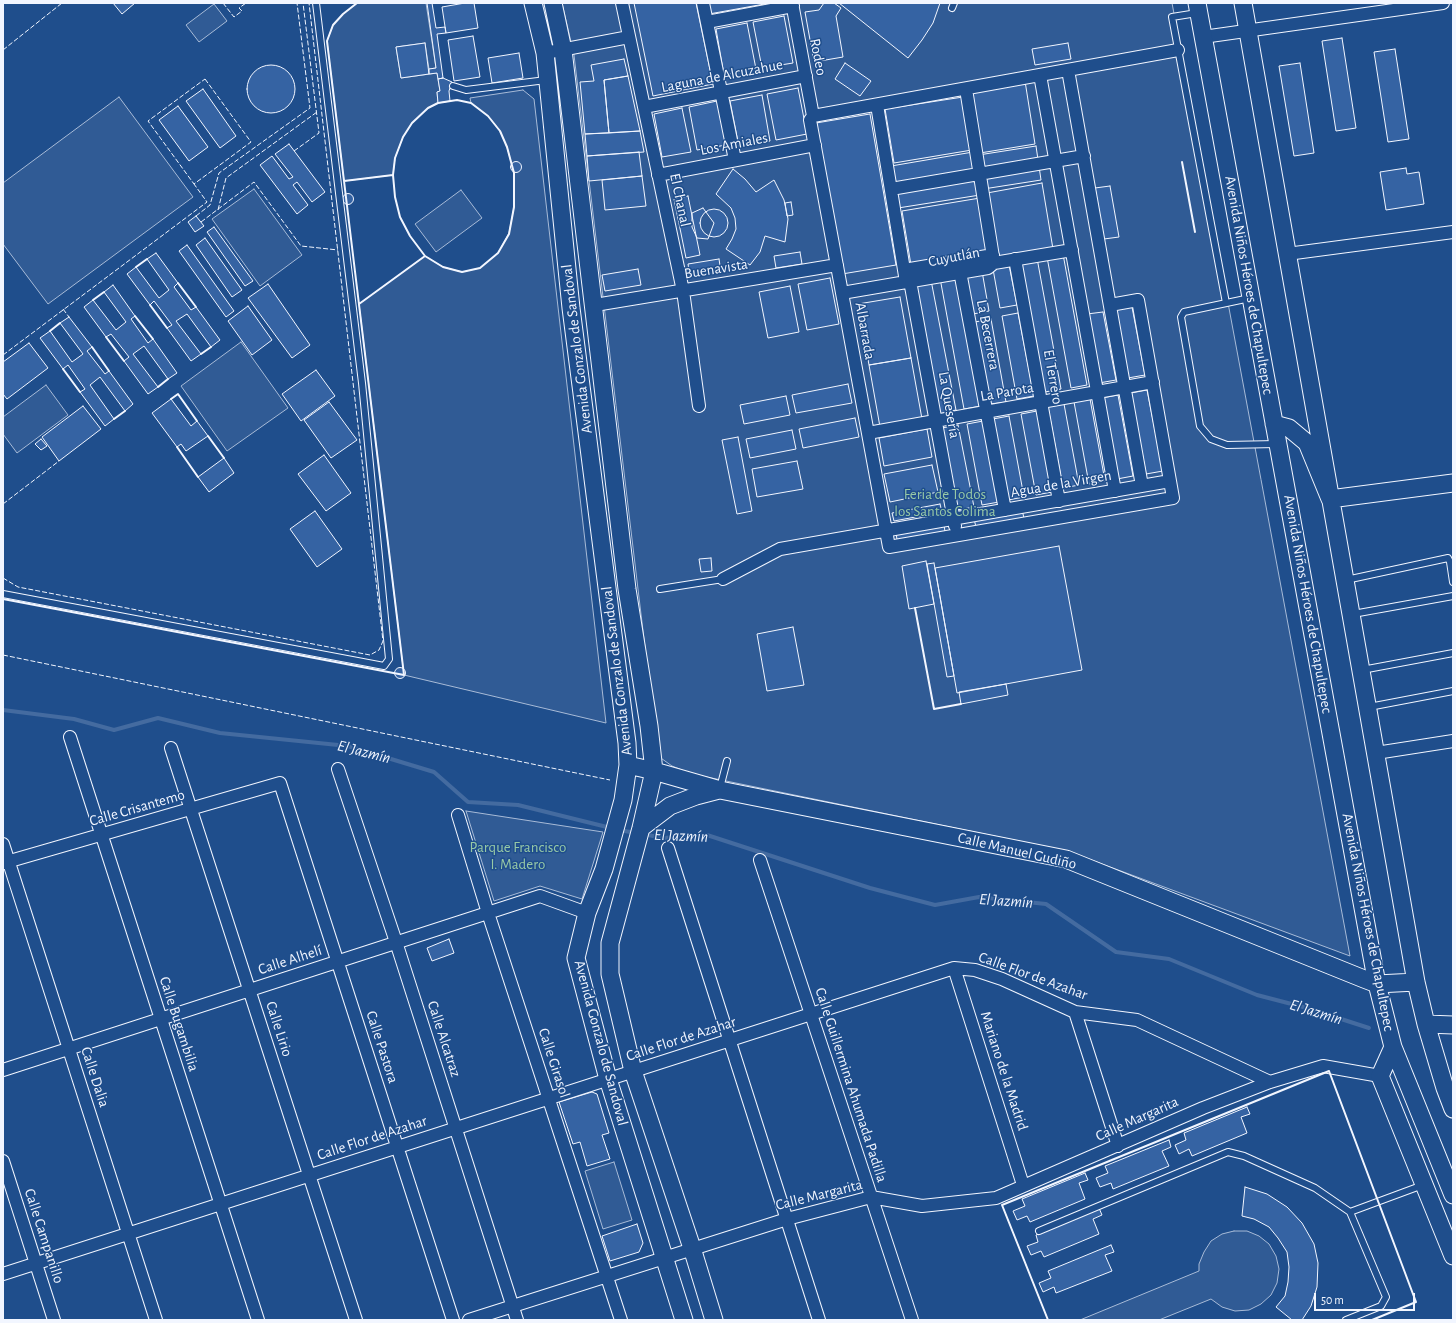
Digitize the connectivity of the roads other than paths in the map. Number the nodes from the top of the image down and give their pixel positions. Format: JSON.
{"nodes":[{"id":1,"x":316,"y":3,"type":"edge"},
{"id":2,"x":532,"y":3,"type":"edge"},
{"id":3,"x":553,"y":3,"type":"edge"},
{"id":4,"x":622,"y":3,"type":"edge"},
{"id":5,"x":703,"y":3,"type":"edge"},
{"id":6,"x":1242,"y":3,"type":"edge"},
{"id":7,"x":1443,"y":3,"type":"edge"},
{"id":8,"x":792,"y":4,"type":"edge"},
{"id":9,"x":1198,"y":8,"type":"edge"},
{"id":10,"x":707,"y":22,"type":"junction"},
{"id":11,"x":1248,"y":31,"type":"junction"},
{"id":12,"x":629,"y":37,"type":"junction"},
{"id":13,"x":1203,"y":38,"type":"junction"},
{"id":14,"x":563,"y":50,"type":"junction"},
{"id":15,"x":1178,"y":50,"type":"junction"},
{"id":16,"x":545,"y":53,"type":"junction"},
{"id":17,"x":1068,"y":70,"type":"junction"},
{"id":18,"x":1040,"y":75,"type":"junction"},
{"id":19,"x":806,"y":76,"type":"junction"},
{"id":20,"x":548,"y":80,"type":"junction"},
{"id":21,"x":453,"y":86,"type":"dead end"},
{"id":22,"x":966,"y":89,"type":"junction"},
{"id":23,"x":722,"y":92,"type":"junction"},
{"id":24,"x":877,"y":104,"type":"junction"},
{"id":25,"x":644,"y":107,"type":"junction"},
{"id":26,"x":812,"y":118,"type":"junction"},
{"id":27,"x":815,"y":145,"type":"junction"},
{"id":28,"x":1084,"y":156,"type":"junction"},
{"id":29,"x":735,"y":160,"type":"junction"},
{"id":30,"x":1056,"y":161,"type":"junction"},
{"id":31,"x":980,"y":174,"type":"junction"},
{"id":32,"x":658,"y":175,"type":"junction"},
{"id":33,"x":891,"y":189,"type":"junction"},
{"id":34,"x":1453,"y":232,"type":"edge"},
{"id":35,"x":1072,"y":250,"type":"junction"},
{"id":36,"x":1287,"y":254,"type":"junction"},
{"id":37,"x":993,"y":259,"type":"junction"},
{"id":38,"x":1015,"y":259,"type":"junction"},
{"id":39,"x":837,"y":266,"type":"junction"},
{"id":40,"x":959,"y":267,"type":"junction"},
{"id":41,"x":907,"y":278,"type":"junction"},
{"id":42,"x":683,"y":291,"type":"junction"},
{"id":43,"x":842,"y":293,"type":"junction"},
{"id":44,"x":1251,"y":298,"type":"junction"},
{"id":45,"x":1226,"y":303,"type":"junction"},
{"id":46,"x":601,"y":304,"type":"dead end"},
{"id":47,"x":1110,"y":305,"type":"junction"},
{"id":48,"x":1153,"y":382,"type":"junction"},
{"id":49,"x":1124,"y":387,"type":"junction"},
{"id":50,"x":1098,"y":392,"type":"junction"},
{"id":51,"x":1041,"y":402,"type":"junction"},
{"id":52,"x":699,"y":406,"type":"dead end"},
{"id":53,"x":987,"y":412,"type":"junction"},
{"id":54,"x":936,"y":421,"type":"junction"},
{"id":55,"x":1274,"y":424,"type":"junction"},
{"id":56,"x":868,"y":433,"type":"junction"},
{"id":57,"x":1278,"y":444,"type":"junction"},
{"id":58,"x":1170,"y":481,"type":"junction"},
{"id":59,"x":1453,"y":483,"type":"edge"},
{"id":60,"x":1142,"y":486,"type":"junction"},
{"id":61,"x":1115,"y":491,"type":"junction"},
{"id":62,"x":1330,"y":499,"type":"junction"},
{"id":63,"x":1059,"y":501,"type":"junction"},
{"id":64,"x":1005,"y":510,"type":"junction"},
{"id":65,"x":954,"y":519,"type":"junction"},
{"id":66,"x":886,"y":531,"type":"junction"},
{"id":67,"x":957,"y":535,"type":"junction"},
{"id":68,"x":723,"y":579,"type":"joint"},
{"id":69,"x":1345,"y":581,"type":"junction"},
{"id":70,"x":1453,"y":582,"type":"edge"},
{"id":71,"x":660,"y":589,"type":"dead end"},
{"id":72,"x":3,"y":594,"type":"edge"},
{"id":73,"x":1453,"y":596,"type":"edge"},
{"id":74,"x":1351,"y":615,"type":"junction"},
{"id":75,"x":1453,"y":653,"type":"edge"},
{"id":76,"x":1361,"y":670,"type":"junction"},
{"id":77,"x":1453,"y":691,"type":"edge"},
{"id":78,"x":1367,"y":708,"type":"junction"},
{"id":79,"x":70,"y":737,"type":"dead end"},
{"id":80,"x":1453,"y":741,"type":"edge"},
{"id":81,"x":171,"y":748,"type":"dead end"},
{"id":82,"x":1376,"y":753,"type":"junction"},
{"id":83,"x":727,"y":761,"type":"dead end"},
{"id":84,"x":628,"y":765,"type":"junction"},
{"id":85,"x":338,"y":769,"type":"dead end"},
{"id":86,"x":654,"y":771,"type":"junction"},
{"id":87,"x":280,"y":783,"type":"joint"},
{"id":88,"x":720,"y":790,"type":"junction"},
{"id":89,"x":191,"y":809,"type":"junction"},
{"id":90,"x":458,"y":815,"type":"dead end"},
{"id":91,"x":640,"y":833,"type":"junction"},
{"id":92,"x":102,"y":834,"type":"junction"},
{"id":93,"x":3,"y":844,"type":"edge"},
{"id":94,"x":668,"y":848,"type":"dead end"},
{"id":95,"x":760,"y":860,"type":"dead end"},
{"id":96,"x":6,"y":862,"type":"edge"},
{"id":97,"x":488,"y":913,"type":"junction"},
{"id":98,"x":587,"y":913,"type":"junction"},
{"id":99,"x":396,"y":942,"type":"junction"},
{"id":100,"x":337,"y":962,"type":"junction"},
{"id":101,"x":954,"y":968,"type":"junction"},
{"id":102,"x":1416,"y":982,"type":"junction"},
{"id":103,"x":1378,"y":984,"type":"junction"},
{"id":104,"x":250,"y":990,"type":"junction"},
{"id":105,"x":1075,"y":1012,"type":"junction"},
{"id":106,"x":811,"y":1014,"type":"junction"},
{"id":107,"x":161,"y":1019,"type":"junction"},
{"id":108,"x":1426,"y":1024,"type":"junction"},
{"id":109,"x":1453,"y":1024,"type":"edge"},
{"id":110,"x":730,"y":1040,"type":"junction"},
{"id":111,"x":1393,"y":1047,"type":"junction"},
{"id":112,"x":69,"y":1048,"type":"junction"},
{"id":113,"x":3,"y":1070,"type":"edge"},
{"id":114,"x":633,"y":1071,"type":"junction"},
{"id":115,"x":1380,"y":1076,"type":"junction"},
{"id":116,"x":608,"y":1079,"type":"junction"},
{"id":117,"x":1270,"y":1082,"type":"junction"},
{"id":118,"x":1449,"y":1088,"type":"edge"},
{"id":119,"x":549,"y":1098,"type":"junction"},
{"id":120,"x":1453,"y":1109,"type":"edge"},
{"id":121,"x":456,"y":1128,"type":"junction"},
{"id":122,"x":1118,"y":1146,"type":"junction"},
{"id":123,"x":397,"y":1147,"type":"junction"},
{"id":124,"x":3,"y":1161,"type":"edge"},
{"id":125,"x":310,"y":1175,"type":"junction"},
{"id":126,"x":1023,"y":1185,"type":"junction"},
{"id":127,"x":1424,"y":1185,"type":"junction"},
{"id":128,"x":1453,"y":1195,"type":"edge"},
{"id":129,"x":871,"y":1198,"type":"junction"},
{"id":130,"x":221,"y":1204,"type":"junction"},
{"id":131,"x":1350,"y":1212,"type":"junction"},
{"id":132,"x":787,"y":1219,"type":"junction"},
{"id":133,"x":1039,"y":1231,"type":"dead end"},
{"id":134,"x":129,"y":1234,"type":"junction"},
{"id":135,"x":692,"y":1248,"type":"junction"},
{"id":136,"x":1453,"y":1256,"type":"edge"},
{"id":137,"x":664,"y":1257,"type":"junction"},
{"id":138,"x":36,"y":1263,"type":"junction"},
{"id":139,"x":3,"y":1274,"type":"edge"},
{"id":140,"x":607,"y":1276,"type":"junction"},
{"id":141,"x":512,"y":1306,"type":"junction"},
{"id":142,"x":54,"y":1320,"type":"edge"},
{"id":143,"x":156,"y":1320,"type":"edge"},
{"id":144,"x":258,"y":1320,"type":"edge"},
{"id":145,"x":356,"y":1320,"type":"edge"},
{"id":146,"x":453,"y":1320,"type":"edge"},
{"id":147,"x":469,"y":1320,"type":"edge"},
{"id":148,"x":517,"y":1320,"type":"edge"},
{"id":149,"x":621,"y":1320,"type":"edge"},
{"id":150,"x":684,"y":1320,"type":"edge"},
{"id":151,"x":714,"y":1320,"type":"edge"},
{"id":152,"x":819,"y":1320,"type":"edge"},
{"id":153,"x":912,"y":1320,"type":"edge"},
{"id":154,"x":1346,"y":1320,"type":"edge"}],
"edges":[{"from":1,"to":72,"type":"lane"},
{"from":2,"to":16,"type":"main road","name":"Avenida Gonzalo de Sandoval"},
{"from":3,"to":14,"type":"main road","name":"Avenida Gonzalo de Sandoval"},
{"from":4,"to":12,"type":"street","name":"El Chanal"},
{"from":5,"to":10,"type":"street"},
{"from":6,"to":11,"type":"main road"},
{"from":7,"to":11,"type":"street"},
{"from":8,"to":10,"type":"street"},
{"from":8,"to":19,"type":"street","name":"Rodeo"},
{"from":9,"to":13,"type":"main road","name":"Avenida Niños Héroes de Chapultepec"},
{"from":9,"to":15,"type":"lane"},
{"from":10,"to":23,"type":"street"},
{"from":11,"to":13,"type":"street"},
{"from":11,"to":36,"type":"main road"},
{"from":12,"to":14,"type":"street"},
{"from":12,"to":25,"type":"street","name":"El Chanal"},
{"from":13,"to":44,"type":"main road","name":"Avenida Niños Héroes de Chapultepec"},
{"from":14,"to":16,"type":"street"},
{"from":14,"to":86,"type":"main road","name":"Avenida Gonzalo de Sandoval"},
{"from":15,"to":17,"type":"street"},
{"from":15,"to":45,"type":"lane"},
{"from":16,"to":20,"type":"main road","name":"Avenida Gonzalo de Sandoval"},
{"from":17,"to":18,"type":"street"},
{"from":17,"to":28,"type":"street"},
{"from":18,"to":22,"type":"street"},
{"from":18,"to":30,"type":"street"},
{"from":19,"to":23,"type":"street","name":"Laguna de Alcuzahue"},
{"from":19,"to":26,"type":"street","name":"Rodeo"},
{"from":20,"to":21,"type":"lane"},
{"from":20,"to":84,"type":"main road","name":"Avenida Gonzalo de Sandoval"},
{"from":22,"to":24,"type":"street"},
{"from":22,"to":31,"type":"street"},
{"from":23,"to":25,"type":"street","name":"Laguna de Alcuzahue"},
{"from":23,"to":29,"type":"street"},
{"from":24,"to":26,"type":"street"},
{"from":24,"to":33,"type":"street","name":"La Quesería"},
{"from":25,"to":32,"type":"street","name":"El Chanal"},
{"from":26,"to":27,"type":"street","name":"Albarrada"},
{"from":27,"to":29,"type":"street","name":"Los Amiales"},
{"from":27,"to":39,"type":"street","name":"Albarrada"},
{"from":28,"to":30,"type":"street"},
{"from":28,"to":47,"type":"street"},
{"from":29,"to":32,"type":"street","name":"Los Amiales"},
{"from":30,"to":31,"type":"street"},
{"from":30,"to":35,"type":"street"},
{"from":31,"to":33,"type":"street"},
{"from":31,"to":37,"type":"street"},
{"from":32,"to":42,"type":"street","name":"El Chanal"},
{"from":33,"to":41,"type":"street","name":"La Quesería"},
{"from":34,"to":36,"type":"street"},
{"from":35,"to":38,"type":"street","name":"Cuyutlán"},
{"from":35,"to":50,"type":"street"},
{"from":36,"to":62,"type":"main road"},
{"from":37,"to":38,"type":"street","name":"Cuyutlán"},
{"from":37,"to":40,"type":"street","name":"Cuyutlán"},
{"from":38,"to":51,"type":"street","name":"El Terrero"},
{"from":39,"to":42,"type":"street","name":"Buenavista"},
{"from":39,"to":43,"type":"street","name":"Albarrada"},
{"from":40,"to":41,"type":"street","name":"Cuyutlán"},
{"from":40,"to":53,"type":"street","name":"La Becerrera"},
{"from":41,"to":43,"type":"street","name":"Cuyutlán"},
{"from":41,"to":54,"type":"street","name":"La Quesería"},
{"from":42,"to":46,"type":"street","name":"Buenavista"},
{"from":42,"to":52,"type":"street","name":"El Chanal"},
{"from":43,"to":56,"type":"street","name":"Albarrada"},
{"from":44,"to":45,"type":"lane"},
{"from":44,"to":55,"type":"main road","name":"Avenida Niños Héroes de Chapultepec"},
{"from":45,"to":57,"type":"lane"},
{"from":47,"to":48,"type":"street"},
{"from":47,"to":49,"type":"street"},
{"from":48,"to":49,"type":"street","name":"La Parota"},
{"from":48,"to":58,"type":"street"},
{"from":49,"to":50,"type":"street","name":"La Parota"},
{"from":49,"to":60,"type":"street"},
{"from":50,"to":51,"type":"street","name":"La Parota"},
{"from":50,"to":61,"type":"street"},
{"from":51,"to":53,"type":"street","name":"La Parota"},
{"from":51,"to":63,"type":"street","name":"El Terrero"},
{"from":53,"to":54,"type":"street","name":"La Parota"},
{"from":53,"to":64,"type":"street","name":"La Becerrera"},
{"from":54,"to":56,"type":"street","name":"La Parota"},
{"from":54,"to":65,"type":"street","name":"La Quesería"},
{"from":55,"to":57,"type":"main road","name":"Avenida Niños Héroes de Chapultepec"},
{"from":55,"to":62,"type":"main road"},
{"from":56,"to":66,"type":"street","name":"Albarrada"},
{"from":57,"to":103,"type":"main road","name":"Avenida Niños Héroes de Chapultepec"},
{"from":58,"to":60,"type":"street","name":"Agua de la Virgen"},
{"from":58,"to":67,"type":"street"},
{"from":59,"to":62,"type":"main road"},
{"from":60,"to":61,"type":"street","name":"Agua de la Virgen"},
{"from":61,"to":63,"type":"street","name":"Agua de la Virgen"},
{"from":62,"to":69,"type":"main road"},
{"from":63,"to":64,"type":"street","name":"Agua de la Virgen"},
{"from":64,"to":65,"type":"street","name":"Agua de la Virgen"},
{"from":65,"to":66,"type":"street","name":"Agua de la Virgen"},
{"from":65,"to":67,"type":"street","name":"La Quesería"},
{"from":66,"to":67,"type":"street","name":"Albarrada"},
{"from":66,"to":68,"type":"street","name":"Agua de la Virgen"},
{"from":68,"to":71,"type":"lane"},
{"from":69,"to":70,"type":"lane"},
{"from":69,"to":74,"type":"main road"},
{"from":73,"to":74,"type":"lane"},
{"from":74,"to":76,"type":"main road"},
{"from":75,"to":76,"type":"lane"},
{"from":76,"to":78,"type":"main road"},
{"from":77,"to":78,"type":"lane"},
{"from":78,"to":82,"type":"main road"},
{"from":79,"to":92,"type":"street","name":"Calle Bugambilia"},
{"from":80,"to":82,"type":"street"},
{"from":81,"to":89,"type":"street","name":"Calle Lirio"},
{"from":82,"to":102,"type":"main road"},
{"from":83,"to":88,"type":"lane"},
{"from":84,"to":86,"type":"main road","name":"Calle Manuel Gudiño"},
{"from":84,"to":98,"type":"main road","name":"Avenida Gonzalo de Sandoval"},
{"from":85,"to":99,"type":"street","name":"Calle Alcatraz"},
{"from":86,"to":88,"type":"main road","name":"Calle Manuel Gudiño"},
{"from":86,"to":91,"type":"main road","name":"Avenida Gonzalo de Sandoval"},
{"from":87,"to":89,"type":"street","name":"Calle Crisantemo"},
{"from":87,"to":100,"type":"street","name":"Calle Pastora"},
{"from":88,"to":91,"type":"main road"},
{"from":88,"to":103,"type":"main road","name":"Calle Manuel Gudiño"},
{"from":89,"to":92,"type":"street","name":"Calle Crisantemo"},
{"from":89,"to":104,"type":"street","name":"Calle Lirio"},
{"from":90,"to":97,"type":"street","name":"Calle Girasol"},
{"from":91,"to":114,"type":"main road","name":"Avenida Gonzalo de Sandoval"},
{"from":92,"to":96,"type":"street","name":"Calle Crisantemo"},
{"from":92,"to":107,"type":"street","name":"Calle Bugambilia"},
{"from":93,"to":96,"type":"street","name":"Calle Dalia"},
{"from":94,"to":110,"type":"street"},
{"from":95,"to":106,"type":"street","name":"Calle Guillermina Ahumada Padilla"},
{"from":96,"to":112,"type":"street","name":"Calle Dalia"},
{"from":97,"to":98,"type":"street","name":"Calle Alhelí"},
{"from":97,"to":99,"type":"street","name":"Calle Alhelí"},
{"from":97,"to":119,"type":"street","name":"Calle Girasol"},
{"from":98,"to":116,"type":"main road","name":"Avenida Gonzalo de Sandoval"},
{"from":99,"to":100,"type":"street","name":"Calle Alhelí"},
{"from":99,"to":121,"type":"street","name":"Calle Alcatraz"},
{"from":100,"to":104,"type":"street","name":"Calle Alhelí"},
{"from":100,"to":123,"type":"street","name":"Calle Pastora"},
{"from":101,"to":105,"type":"street","name":"Calle Flor de Azahar"},
{"from":101,"to":106,"type":"street","name":"Calle Flor de Azahar"},
{"from":101,"to":126,"type":"street","name":"Mariano de la Madrid"},
{"from":102,"to":103,"type":"main road","name":"Calle Manuel Gudiño"},
{"from":102,"to":108,"type":"main road"},
{"from":103,"to":111,"type":"main road","name":"Avenida Niños Héroes de Chapultepec"},
{"from":104,"to":107,"type":"street","name":"Calle Alhelí"},
{"from":104,"to":125,"type":"street","name":"Calle Lirio"},
{"from":105,"to":117,"type":"street","name":"Calle Flor de Azahar"},
{"from":105,"to":122,"type":"street"},
{"from":106,"to":110,"type":"street","name":"Calle Flor de Azahar"},
{"from":106,"to":129,"type":"street","name":"Calle Guillermina Ahumada Padilla"},
{"from":107,"to":112,"type":"street","name":"Calle Alhelí"},
{"from":107,"to":130,"type":"street","name":"Calle Bugambilia"},
{"from":108,"to":109,"type":"main road"},
{"from":108,"to":118,"type":"main road"},
{"from":110,"to":114,"type":"street","name":"Calle Flor de Azahar"},
{"from":110,"to":132,"type":"street"},
{"from":111,"to":115,"type":"main road"},
{"from":111,"to":128,"type":"main road","name":"Avenida Niños Héroes de Chapultepec"},
{"from":112,"to":113,"type":"street","name":"Calle Alhelí"},
{"from":112,"to":134,"type":"street","name":"Calle Dalia"},
{"from":114,"to":116,"type":"street","name":"Calle Flor de Azahar"},
{"from":114,"to":135,"type":"main road","name":"Avenida Gonzalo de Sandoval"},
{"from":115,"to":117,"type":"street","name":"Calle Margarita"},
{"from":115,"to":127,"type":"main road"},
{"from":116,"to":119,"type":"street","name":"Calle Flor de Azahar"},
{"from":116,"to":137,"type":"main road","name":"Avenida Gonzalo de Sandoval"},
{"from":117,"to":122,"type":"street","name":"Calle Margarita"},
{"from":118,"to":120,"type":"main road"},
{"from":119,"to":121,"type":"street","name":"Calle Flor de Azahar"},
{"from":119,"to":140,"type":"street","name":"Calle Girasol"},
{"from":121,"to":123,"type":"street","name":"Calle Flor de Azahar"},
{"from":121,"to":141,"type":"street","name":"Calle Alcatraz"},
{"from":122,"to":126,"type":"street","name":"Calle Margarita"},
{"from":123,"to":125,"type":"street","name":"Calle Flor de Azahar"},
{"from":123,"to":146,"type":"street","name":"Calle Pastora"},
{"from":124,"to":138,"type":"street","name":"Calle Campanillo"},
{"from":125,"to":130,"type":"street","name":"Calle Flor de Azahar"},
{"from":125,"to":145,"type":"street","name":"Calle Lirio"},
{"from":126,"to":129,"type":"street","name":"Calle Margarita"},
{"from":127,"to":131,"type":"lane"},
{"from":127,"to":136,"type":"main road"},
{"from":129,"to":132,"type":"street","name":"Calle Margarita"},
{"from":129,"to":153,"type":"street","name":"Calle Guillermina Ahumada Padilla"},
{"from":130,"to":134,"type":"street","name":"Calle Flor de Azahar"},
{"from":130,"to":144,"type":"street","name":"Calle Bugambilia"},
{"from":131,"to":133,"type":"lane"},
{"from":131,"to":154,"type":"lane"},
{"from":132,"to":135,"type":"street","name":"Calle Margarita"},
{"from":132,"to":152,"type":"street"},
{"from":134,"to":138,"type":"street","name":"Calle Flor de Azahar"},
{"from":134,"to":143,"type":"street","name":"Calle Dalia"},
{"from":135,"to":137,"type":"street","name":"Calle Margarita"},
{"from":135,"to":151,"type":"main road","name":"Avenida Gonzalo de Sandoval"},
{"from":137,"to":140,"type":"street","name":"Calle Margarita"},
{"from":137,"to":150,"type":"main road","name":"Avenida Gonzalo de Sandoval"},
{"from":138,"to":139,"type":"street","name":"Calle Flor de Azahar"},
{"from":138,"to":142,"type":"street","name":"Calle Campanillo"},
{"from":140,"to":141,"type":"street","name":"Calle Margarita"},
{"from":140,"to":149,"type":"street","name":"Calle Girasol"},
{"from":141,"to":147,"type":"street","name":"Calle Margarita"},
{"from":141,"to":148,"type":"street","name":"Calle Alcatraz"}]}
